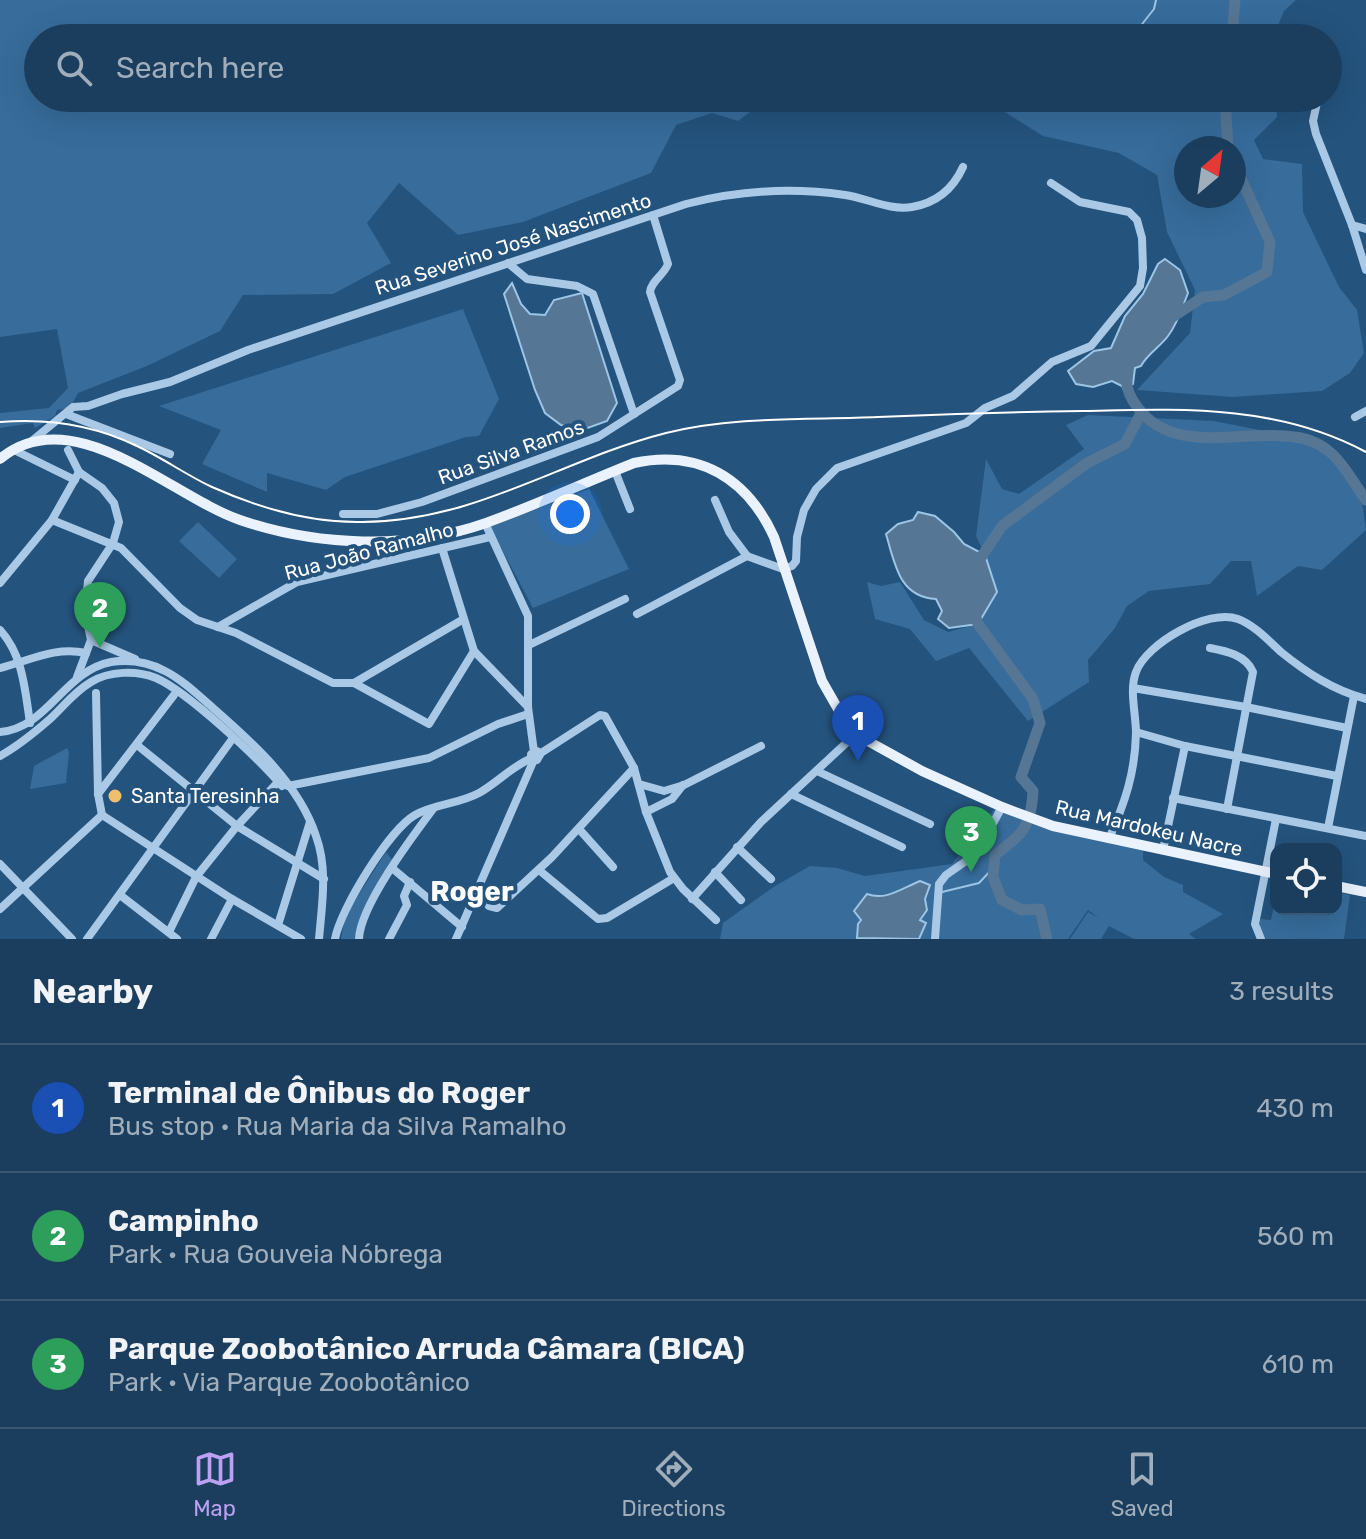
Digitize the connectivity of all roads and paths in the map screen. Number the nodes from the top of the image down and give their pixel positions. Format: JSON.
{"nodes":[{"id":1,"x":1315,"y":112,"type":"edge"},
{"id":2,"x":963,"y":167,"type":"dead end"},
{"id":3,"x":1051,"y":183,"type":"dead end"},
{"id":4,"x":653,"y":215,"type":"junction"},
{"id":5,"x":1352,"y":225,"type":"junction"},
{"id":6,"x":1366,"y":229,"type":"edge"},
{"id":7,"x":508,"y":263,"type":"junction"},
{"id":8,"x":1365,"y":264,"type":"edge"},
{"id":9,"x":1366,"y":411,"type":"edge"},
{"id":10,"x":68,"y":412,"type":"junction"},
{"id":11,"x":634,"y":414,"type":"junction"},
{"id":12,"x":1355,"y":417,"type":"dead end"},
{"id":13,"x":58,"y":421,"type":"junction"},
{"id":14,"x":28,"y":444,"type":"junction"},
{"id":15,"x":67,"y":446,"type":"junction"},
{"id":16,"x":14,"y":450,"type":"junction"},
{"id":17,"x":170,"y":454,"type":"dead end"},
{"id":18,"x":0,"y":459,"type":"edge"},
{"id":19,"x":615,"y":471,"type":"junction"},
{"id":20,"x":77,"y":476,"type":"junction"},
{"id":21,"x":715,"y":500,"type":"dead end"},
{"id":22,"x":630,"y":509,"type":"dead end"},
{"id":23,"x":343,"y":514,"type":"dead end"},
{"id":24,"x":52,"y":520,"type":"junction"},
{"id":25,"x":485,"y":523,"type":"junction"},
{"id":26,"x":490,"y":537,"type":"junction"},
{"id":27,"x":113,"y":543,"type":"junction"},
{"id":28,"x":442,"y":548,"type":"junction"},
{"id":29,"x":747,"y":556,"type":"junction"},
{"id":30,"x":783,"y":569,"type":"junction"},
{"id":31,"x":0,"y":583,"type":"edge"},
{"id":32,"x":625,"y":599,"type":"dead end"},
{"id":33,"x":637,"y":614,"type":"dead end"},
{"id":34,"x":462,"y":620,"type":"junction"},
{"id":35,"x":218,"y":627,"type":"junction"},
{"id":36,"x":0,"y":630,"type":"edge"},
{"id":37,"x":91,"y":640,"type":"junction"},
{"id":38,"x":529,"y":645,"type":"junction"},
{"id":39,"x":1210,"y":648,"type":"dead end"},
{"id":40,"x":474,"y":651,"type":"junction"},
{"id":41,"x":86,"y":653,"type":"junction"},
{"id":42,"x":19,"y":663,"type":"junction"},
{"id":43,"x":144,"y":663,"type":"junction"},
{"id":44,"x":0,"y":668,"type":"edge"},
{"id":45,"x":77,"y":678,"type":"junction"},
{"id":46,"x":354,"y":683,"type":"junction"},
{"id":47,"x":1133,"y":688,"type":"junction"},
{"id":48,"x":96,"y":693,"type":"dead end"},
{"id":49,"x":174,"y":695,"type":"dead end"},
{"id":50,"x":1354,"y":696,"type":"junction"},
{"id":51,"x":1366,"y":699,"type":"edge"},
{"id":52,"x":1246,"y":707,"type":"junction"},
{"id":53,"x":528,"y":710,"type":"junction"},
{"id":54,"x":30,"y":723,"type":"junction"},
{"id":55,"x":1347,"y":728,"type":"junction"},
{"id":56,"x":0,"y":732,"type":"edge"},
{"id":57,"x":1136,"y":732,"type":"junction"},
{"id":58,"x":857,"y":733,"type":"junction"},
{"id":59,"x":233,"y":738,"type":"junction"},
{"id":60,"x":137,"y":745,"type":"junction"},
{"id":61,"x":761,"y":746,"type":"dead end"},
{"id":62,"x":1185,"y":746,"type":"junction"},
{"id":63,"x":0,"y":756,"type":"edge"},
{"id":64,"x":535,"y":756,"type":"junction"},
{"id":65,"x":1235,"y":756,"type":"junction"},
{"id":66,"x":634,"y":768,"type":"junction"},
{"id":67,"x":817,"y":771,"type":"junction"},
{"id":68,"x":1337,"y":776,"type":"junction"},
{"id":69,"x":278,"y":782,"type":"junction"},
{"id":70,"x":639,"y":784,"type":"junction"},
{"id":71,"x":684,"y":785,"type":"junction"},
{"id":72,"x":288,"y":786,"type":"junction"},
{"id":73,"x":192,"y":791,"type":"junction"},
{"id":74,"x":98,"y":794,"type":"junction"},
{"id":75,"x":791,"y":794,"type":"junction"},
{"id":76,"x":1173,"y":798,"type":"junction"},
{"id":77,"x":1002,"y":807,"type":"junction"},
{"id":78,"x":433,"y":809,"type":"junction"},
{"id":79,"x":1227,"y":809,"type":"junction"},
{"id":80,"x":646,"y":812,"type":"junction"},
{"id":81,"x":102,"y":815,"type":"junction"},
{"id":82,"x":1276,"y":819,"type":"junction"},
{"id":83,"x":309,"y":820,"type":"junction"},
{"id":84,"x":930,"y":824,"type":"dead end"},
{"id":85,"x":237,"y":826,"type":"junction"},
{"id":86,"x":1328,"y":828,"type":"junction"},
{"id":87,"x":579,"y":829,"type":"junction"},
{"id":88,"x":1366,"y":836,"type":"edge"},
{"id":89,"x":1109,"y":839,"type":"junction"},
{"id":90,"x":1274,"y":843,"type":"edge"},
{"id":91,"x":737,"y":847,"type":"junction"},
{"id":92,"x":902,"y":847,"type":"dead end"},
{"id":93,"x":153,"y":849,"type":"junction"},
{"id":94,"x":1163,"y":850,"type":"junction"},
{"id":95,"x":296,"y":862,"type":"junction"},
{"id":96,"x":0,"y":864,"type":"edge"},
{"id":97,"x":613,"y":867,"type":"dead end"},
{"id":98,"x":392,"y":868,"type":"junction"},
{"id":99,"x":539,"y":870,"type":"junction"},
{"id":100,"x":715,"y":872,"type":"junction"},
{"id":101,"x":1270,"y":873,"type":"edge"},
{"id":102,"x":1270,"y":876,"type":"edge"},
{"id":103,"x":196,"y":877,"type":"junction"},
{"id":104,"x":674,"y":878,"type":"junction"},
{"id":105,"x":324,"y":879,"type":"junction"},
{"id":106,"x":771,"y":879,"type":"dead end"},
{"id":107,"x":410,"y":882,"type":"junction"},
{"id":108,"x":1342,"y":887,"type":"edge"},
{"id":109,"x":21,"y":888,"type":"junction"},
{"id":110,"x":1366,"y":892,"type":"edge"},
{"id":111,"x":477,"y":893,"type":"junction"},
{"id":112,"x":120,"y":895,"type":"junction"},
{"id":113,"x":232,"y":899,"type":"junction"},
{"id":114,"x":692,"y":899,"type":"junction"},
{"id":115,"x":741,"y":900,"type":"dead end"},
{"id":116,"x":0,"y":909,"type":"edge"},
{"id":117,"x":716,"y":920,"type":"dead end"},
{"id":118,"x":278,"y":925,"type":"junction"},
{"id":119,"x":462,"y":927,"type":"junction"},
{"id":120,"x":169,"y":932,"type":"junction"},
{"id":121,"x":72,"y":939,"type":"edge"},
{"id":122,"x":87,"y":939,"type":"edge"},
{"id":123,"x":177,"y":939,"type":"edge"},
{"id":124,"x":211,"y":939,"type":"edge"},
{"id":125,"x":301,"y":939,"type":"edge"},
{"id":126,"x":319,"y":939,"type":"edge"},
{"id":127,"x":335,"y":939,"type":"edge"},
{"id":128,"x":359,"y":939,"type":"edge"},
{"id":129,"x":389,"y":939,"type":"edge"},
{"id":130,"x":456,"y":939,"type":"edge"},
{"id":131,"x":935,"y":939,"type":"edge"},
{"id":132,"x":1261,"y":939,"type":"edge"}],
"edges":[{"from":1,"to":5,"type":"street"},
{"from":2,"to":4,"type":"street","name":"Rua Severino José Nascimento"},
{"from":3,"to":30,"type":"street"},
{"from":4,"to":7,"type":"street","name":"Rua Severino José Nascimento"},
{"from":4,"to":11,"type":"street","name":"Rua Silva Ramos"},
{"from":5,"to":6,"type":"street"},
{"from":5,"to":8,"type":"street"},
{"from":7,"to":10,"type":"street","name":"Rua Severino José Nascimento"},
{"from":7,"to":11,"type":"street"},
{"from":9,"to":12,"type":"street"},
{"from":10,"to":13,"type":"street"},
{"from":10,"to":17,"type":"street"},
{"from":11,"to":23,"type":"street","name":"Rua Silva Ramos"},
{"from":13,"to":14,"type":"street"},
{"from":13,"to":15,"type":"street"},
{"from":14,"to":15,"type":"main road"},
{"from":14,"to":16,"type":"main road"},
{"from":15,"to":20,"type":"street"},
{"from":15,"to":25,"type":"main road"},
{"from":16,"to":18,"type":"main road"},
{"from":16,"to":20,"type":"street"},
{"from":19,"to":22,"type":"street"},
{"from":19,"to":25,"type":"main road"},
{"from":19,"to":30,"type":"main road"},
{"from":20,"to":24,"type":"street"},
{"from":20,"to":27,"type":"street"},
{"from":21,"to":29,"type":"street"},
{"from":24,"to":27,"type":"street"},
{"from":24,"to":31,"type":"street"},
{"from":25,"to":26,"type":"street"},
{"from":26,"to":28,"type":"street","name":"Rua João Ramalho"},
{"from":26,"to":38,"type":"street"},
{"from":27,"to":35,"type":"street"},
{"from":27,"to":37,"type":"street"},
{"from":28,"to":34,"type":"street"},
{"from":28,"to":35,"type":"street","name":"Rua João Ramalho"},
{"from":29,"to":30,"type":"street"},
{"from":29,"to":33,"type":"street"},
{"from":30,"to":58,"type":"main road"},
{"from":32,"to":38,"type":"street"},
{"from":34,"to":40,"type":"street"},
{"from":34,"to":46,"type":"street"},
{"from":35,"to":46,"type":"street"},
{"from":36,"to":42,"type":"street"},
{"from":37,"to":41,"type":"street"},
{"from":37,"to":43,"type":"street"},
{"from":38,"to":53,"type":"street"},
{"from":39,"to":52,"type":"street"},
{"from":40,"to":46,"type":"street"},
{"from":40,"to":53,"type":"street"},
{"from":41,"to":42,"type":"street"},
{"from":41,"to":45,"type":"street"},
{"from":42,"to":44,"type":"street"},
{"from":42,"to":54,"type":"street"},
{"from":43,"to":45,"type":"street"},
{"from":43,"to":72,"type":"street"},
{"from":45,"to":54,"type":"street"},
{"from":47,"to":50,"type":"street"},
{"from":47,"to":52,"type":"street"},
{"from":47,"to":57,"type":"street"},
{"from":48,"to":74,"type":"street"},
{"from":49,"to":60,"type":"street"},
{"from":50,"to":51,"type":"street"},
{"from":50,"to":55,"type":"street"},
{"from":52,"to":55,"type":"street"},
{"from":52,"to":65,"type":"street"},
{"from":53,"to":64,"type":"street"},
{"from":53,"to":72,"type":"street"},
{"from":54,"to":56,"type":"street"},
{"from":55,"to":68,"type":"street"},
{"from":57,"to":62,"type":"street"},
{"from":57,"to":89,"type":"street"},
{"from":58,"to":67,"type":"street"},
{"from":58,"to":77,"type":"main road","name":"Rua Mardokeu Nacre"},
{"from":59,"to":63,"type":"street"},
{"from":59,"to":69,"type":"street"},
{"from":59,"to":73,"type":"street"},
{"from":60,"to":73,"type":"street"},
{"from":60,"to":74,"type":"street"},
{"from":61,"to":71,"type":"street"},
{"from":62,"to":65,"type":"street"},
{"from":62,"to":76,"type":"street"},
{"from":64,"to":66,"type":"street"},
{"from":64,"to":78,"type":"street"},
{"from":64,"to":111,"type":"street"},
{"from":65,"to":68,"type":"street"},
{"from":65,"to":79,"type":"street"},
{"from":66,"to":70,"type":"street"},
{"from":66,"to":87,"type":"street"},
{"from":67,"to":75,"type":"street"},
{"from":67,"to":84,"type":"street"},
{"from":68,"to":86,"type":"street"},
{"from":69,"to":83,"type":"street"},
{"from":69,"to":85,"type":"street"},
{"from":70,"to":71,"type":"street"},
{"from":70,"to":80,"type":"street"},
{"from":71,"to":80,"type":"street"},
{"from":72,"to":83,"type":"street"},
{"from":73,"to":85,"type":"street"},
{"from":73,"to":93,"type":"street"},
{"from":74,"to":81,"type":"street"},
{"from":75,"to":91,"type":"street"},
{"from":75,"to":92,"type":"street"},
{"from":76,"to":79,"type":"street"},
{"from":76,"to":94,"type":"street"},
{"from":77,"to":89,"type":"main road","name":"Rua Mardokeu Nacre"},
{"from":77,"to":131,"type":"street"},
{"from":78,"to":98,"type":"street"},
{"from":78,"to":127,"type":"street"},
{"from":79,"to":82,"type":"street"},
{"from":80,"to":104,"type":"street"},
{"from":81,"to":93,"type":"street"},
{"from":81,"to":109,"type":"street"},
{"from":82,"to":86,"type":"street"},
{"from":82,"to":90,"type":"street"},
{"from":83,"to":95,"type":"street"},
{"from":83,"to":105,"type":"street"},
{"from":85,"to":95,"type":"street"},
{"from":85,"to":103,"type":"street"},
{"from":86,"to":88,"type":"street"},
{"from":87,"to":97,"type":"street"},
{"from":87,"to":99,"type":"street"},
{"from":89,"to":94,"type":"main road","name":"Rua Mardokeu Nacre"},
{"from":91,"to":100,"type":"street"},
{"from":91,"to":106,"type":"street"},
{"from":93,"to":103,"type":"street"},
{"from":93,"to":112,"type":"street"},
{"from":94,"to":101,"type":"main road","name":"Rua Mardokeu Nacre"},
{"from":95,"to":105,"type":"street"},
{"from":95,"to":118,"type":"street"},
{"from":96,"to":109,"type":"street"},
{"from":98,"to":107,"type":"street"},
{"from":98,"to":128,"type":"street"},
{"from":99,"to":104,"type":"street"},
{"from":99,"to":111,"type":"street"},
{"from":100,"to":114,"type":"street"},
{"from":100,"to":115,"type":"street"},
{"from":102,"to":132,"type":"street"},
{"from":103,"to":113,"type":"street"},
{"from":103,"to":120,"type":"street"},
{"from":104,"to":114,"type":"street"},
{"from":105,"to":126,"type":"street"},
{"from":107,"to":119,"type":"street"},
{"from":107,"to":129,"type":"street"},
{"from":108,"to":110,"type":"main road"},
{"from":109,"to":116,"type":"street"},
{"from":109,"to":121,"type":"street"},
{"from":111,"to":119,"type":"street"},
{"from":112,"to":120,"type":"street"},
{"from":112,"to":122,"type":"street"},
{"from":113,"to":118,"type":"street"},
{"from":113,"to":124,"type":"street"},
{"from":114,"to":117,"type":"street"},
{"from":118,"to":125,"type":"street"},
{"from":119,"to":130,"type":"street"},
{"from":120,"to":123,"type":"street"}]}
